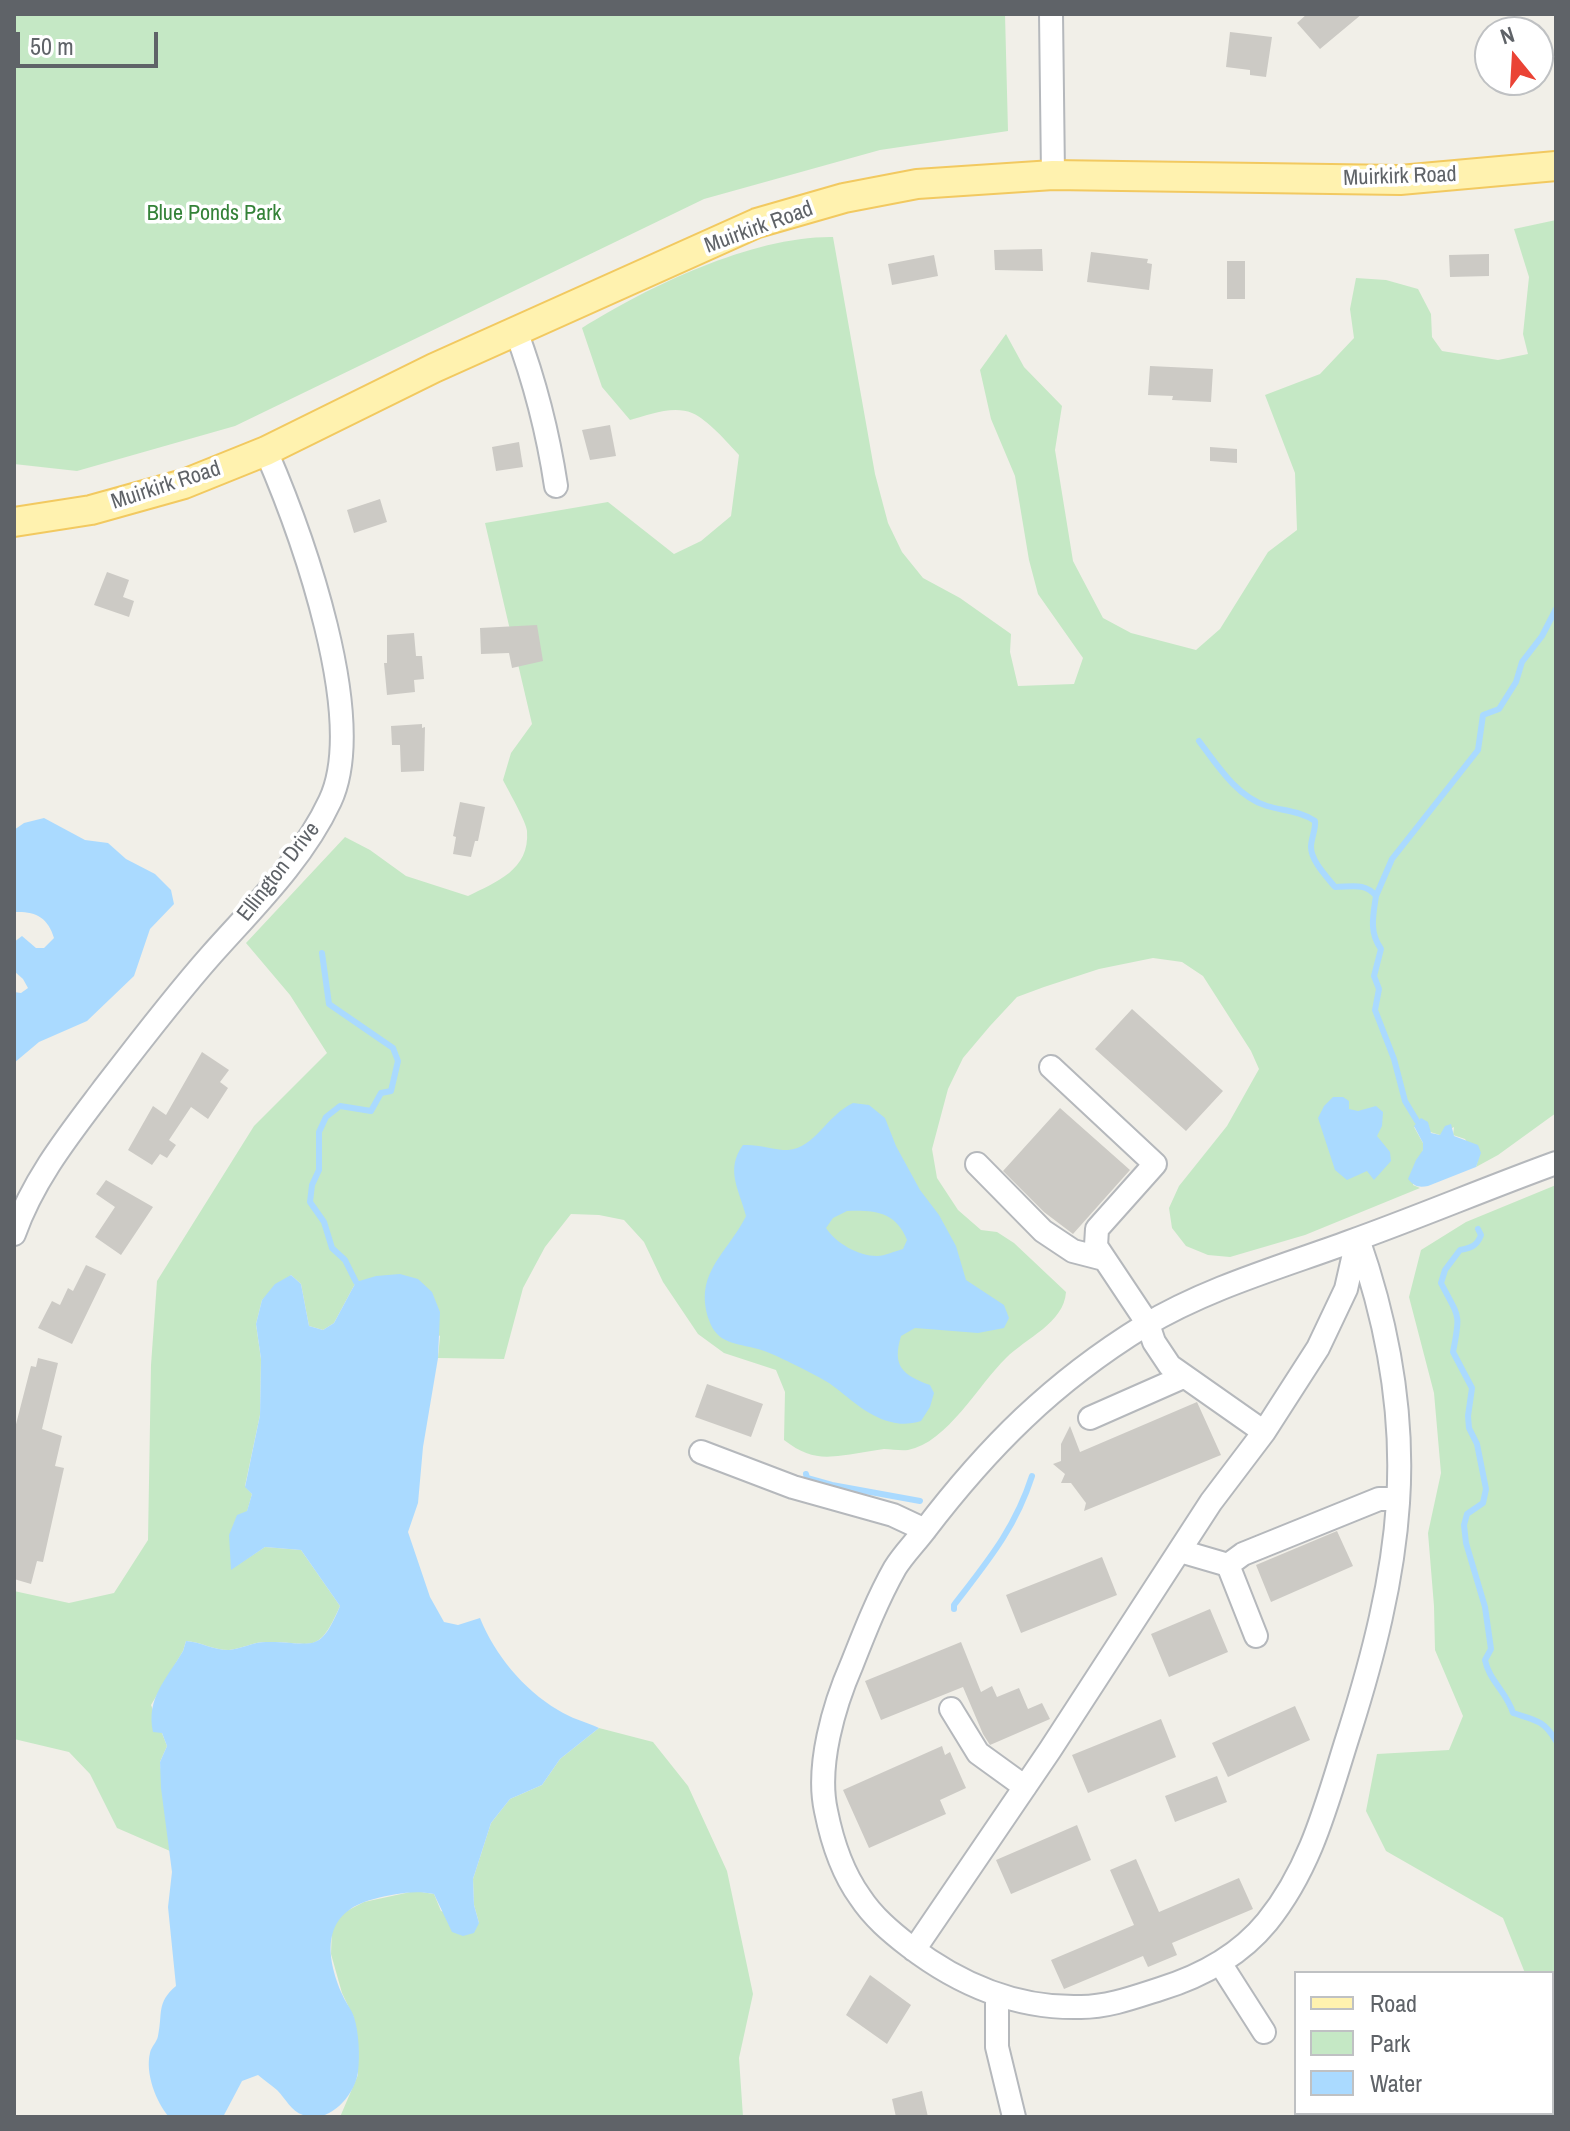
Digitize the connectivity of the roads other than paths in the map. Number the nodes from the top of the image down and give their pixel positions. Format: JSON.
{"nodes":[{"id":1,"x":1051,"y":14,"type":"edge"},
{"id":2,"x":1556,"y":166,"type":"edge"},
{"id":3,"x":1053,"y":175,"type":"junction"},
{"id":4,"x":516,"y":331,"type":"junction"},
{"id":5,"x":266,"y":451,"type":"junction"},
{"id":6,"x":556,"y":486,"type":"dead end"},
{"id":7,"x":14,"y":522,"type":"edge"},
{"id":8,"x":1051,"y":1067,"type":"dead end"},
{"id":9,"x":1556,"y":1163,"type":"edge"},
{"id":10,"x":977,"y":1164,"type":"dead end"},
{"id":11,"x":14,"y":1234,"type":"edge"},
{"id":12,"x":1358,"y":1239,"type":"junction"},
{"id":13,"x":1104,"y":1259,"type":"junction"},
{"id":14,"x":1148,"y":1324,"type":"junction"},
{"id":15,"x":1183,"y":1377,"type":"junction"},
{"id":16,"x":1090,"y":1418,"type":"dead end"},
{"id":17,"x":1264,"y":1432,"type":"junction"},
{"id":18,"x":701,"y":1452,"type":"dead end"},
{"id":19,"x":1398,"y":1499,"type":"junction"},
{"id":20,"x":925,"y":1530,"type":"junction"},
{"id":21,"x":1180,"y":1551,"type":"junction"},
{"id":22,"x":1228,"y":1565,"type":"junction"},
{"id":23,"x":1256,"y":1636,"type":"dead end"},
{"id":24,"x":951,"y":1709,"type":"dead end"},
{"id":25,"x":1025,"y":1787,"type":"junction"},
{"id":26,"x":914,"y":1950,"type":"junction"},
{"id":27,"x":1220,"y":1963,"type":"junction"},
{"id":28,"x":997,"y":1995,"type":"junction"},
{"id":29,"x":1264,"y":2032,"type":"dead end"},
{"id":30,"x":1014,"y":2117,"type":"edge"}],
"edges":[{"from":1,"to":3,"type":"street"},
{"from":2,"to":3,"type":"main road","name":"Muirkirk Road"},
{"from":3,"to":4,"type":"main road","name":"Muirkirk Road"},
{"from":4,"to":5,"type":"main road","name":"Muirkirk Road"},
{"from":4,"to":6,"type":"street"},
{"from":5,"to":7,"type":"main road","name":"Muirkirk Road"},
{"from":5,"to":11,"type":"street","name":"Ellington Drive"},
{"from":8,"to":13,"type":"street"},
{"from":9,"to":12,"type":"street"},
{"from":10,"to":13,"type":"street"},
{"from":12,"to":14,"type":"street"},
{"from":12,"to":17,"type":"street"},
{"from":12,"to":19,"type":"street"},
{"from":13,"to":14,"type":"street"},
{"from":14,"to":15,"type":"street"},
{"from":14,"to":20,"type":"street"},
{"from":15,"to":16,"type":"street"},
{"from":15,"to":17,"type":"street"},
{"from":17,"to":21,"type":"street"},
{"from":18,"to":20,"type":"street"},
{"from":19,"to":22,"type":"street"},
{"from":19,"to":27,"type":"street"},
{"from":20,"to":26,"type":"street"},
{"from":21,"to":22,"type":"street"},
{"from":21,"to":25,"type":"street"},
{"from":22,"to":23,"type":"street"},
{"from":24,"to":25,"type":"street"},
{"from":25,"to":26,"type":"street"},
{"from":26,"to":28,"type":"street"},
{"from":27,"to":28,"type":"street"},
{"from":27,"to":29,"type":"street"},
{"from":28,"to":30,"type":"street"}]}
